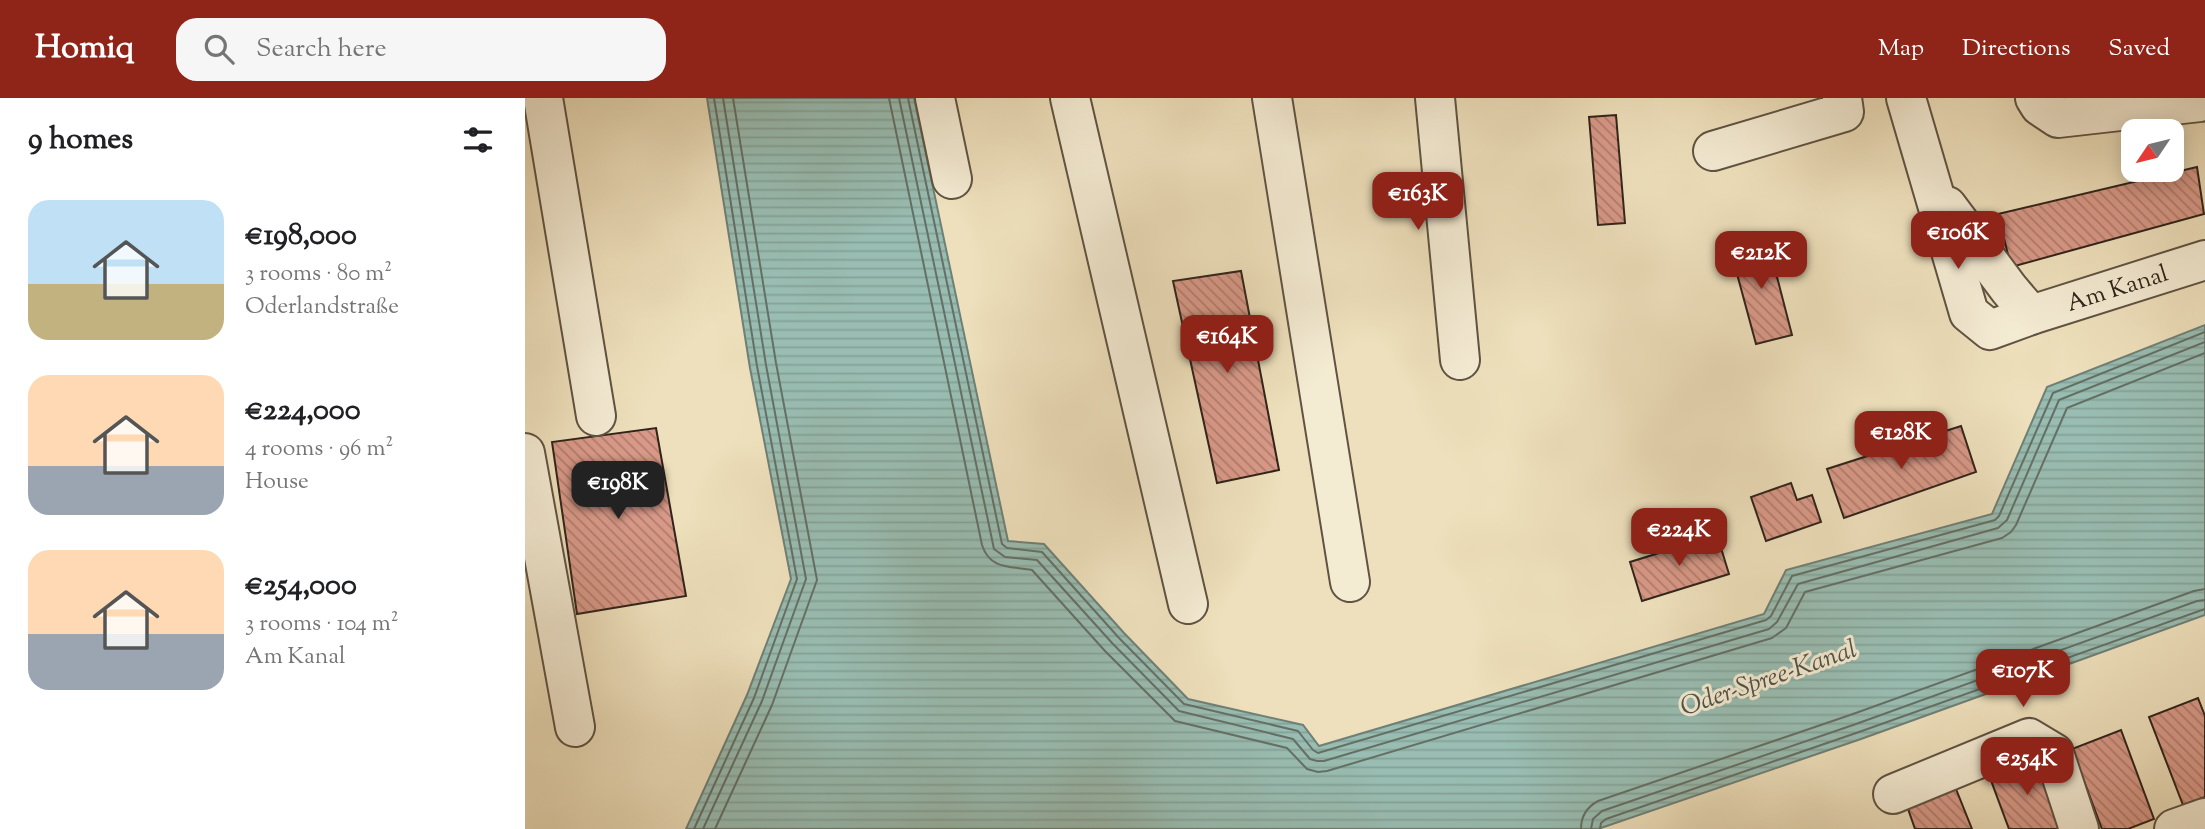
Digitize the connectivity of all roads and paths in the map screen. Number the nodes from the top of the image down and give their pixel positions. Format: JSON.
{"nodes":[{"id":1,"x":543,"y":98,"type":"edge"},
{"id":2,"x":935,"y":98,"type":"edge"},
{"id":3,"x":1070,"y":98,"type":"edge"},
{"id":4,"x":1272,"y":98,"type":"edge"},
{"id":5,"x":1435,"y":98,"type":"edge"},
{"id":6,"x":1842,"y":98,"type":"edge"},
{"id":7,"x":1906,"y":98,"type":"edge"},
{"id":8,"x":2035,"y":98,"type":"edge"},
{"id":9,"x":2205,"y":98,"type":"edge"},
{"id":10,"x":1713,"y":151,"type":"dead end"},
{"id":11,"x":952,"y":179,"type":"dead end"},
{"id":12,"x":2205,"y":260,"type":"edge"},
{"id":13,"x":1460,"y":360,"type":"dead end"},
{"id":14,"x":596,"y":416,"type":"dead end"},
{"id":15,"x":525,"y":453,"type":"edge"},
{"id":16,"x":1350,"y":582,"type":"dead end"},
{"id":17,"x":1188,"y":604,"type":"dead end"},
{"id":18,"x":575,"y":727,"type":"dead end"},
{"id":19,"x":1893,"y":794,"type":"dead end"},
{"id":20,"x":2205,"y":818,"type":"edge"},
{"id":21,"x":2080,"y":829,"type":"edge"},
{"id":22,"x":2174,"y":829,"type":"edge"}],
"edges":[{"from":1,"to":14,"type":"street"},
{"from":2,"to":11,"type":"street"},
{"from":3,"to":17,"type":"street"},
{"from":4,"to":16,"type":"street"},
{"from":5,"to":13,"type":"street"},
{"from":6,"to":10,"type":"street"},
{"from":7,"to":12,"type":"street","name":"Am Kanal"},
{"from":8,"to":9,"type":"street"},
{"from":15,"to":18,"type":"street"},
{"from":19,"to":21,"type":"street"},
{"from":20,"to":22,"type":"street"}]}
